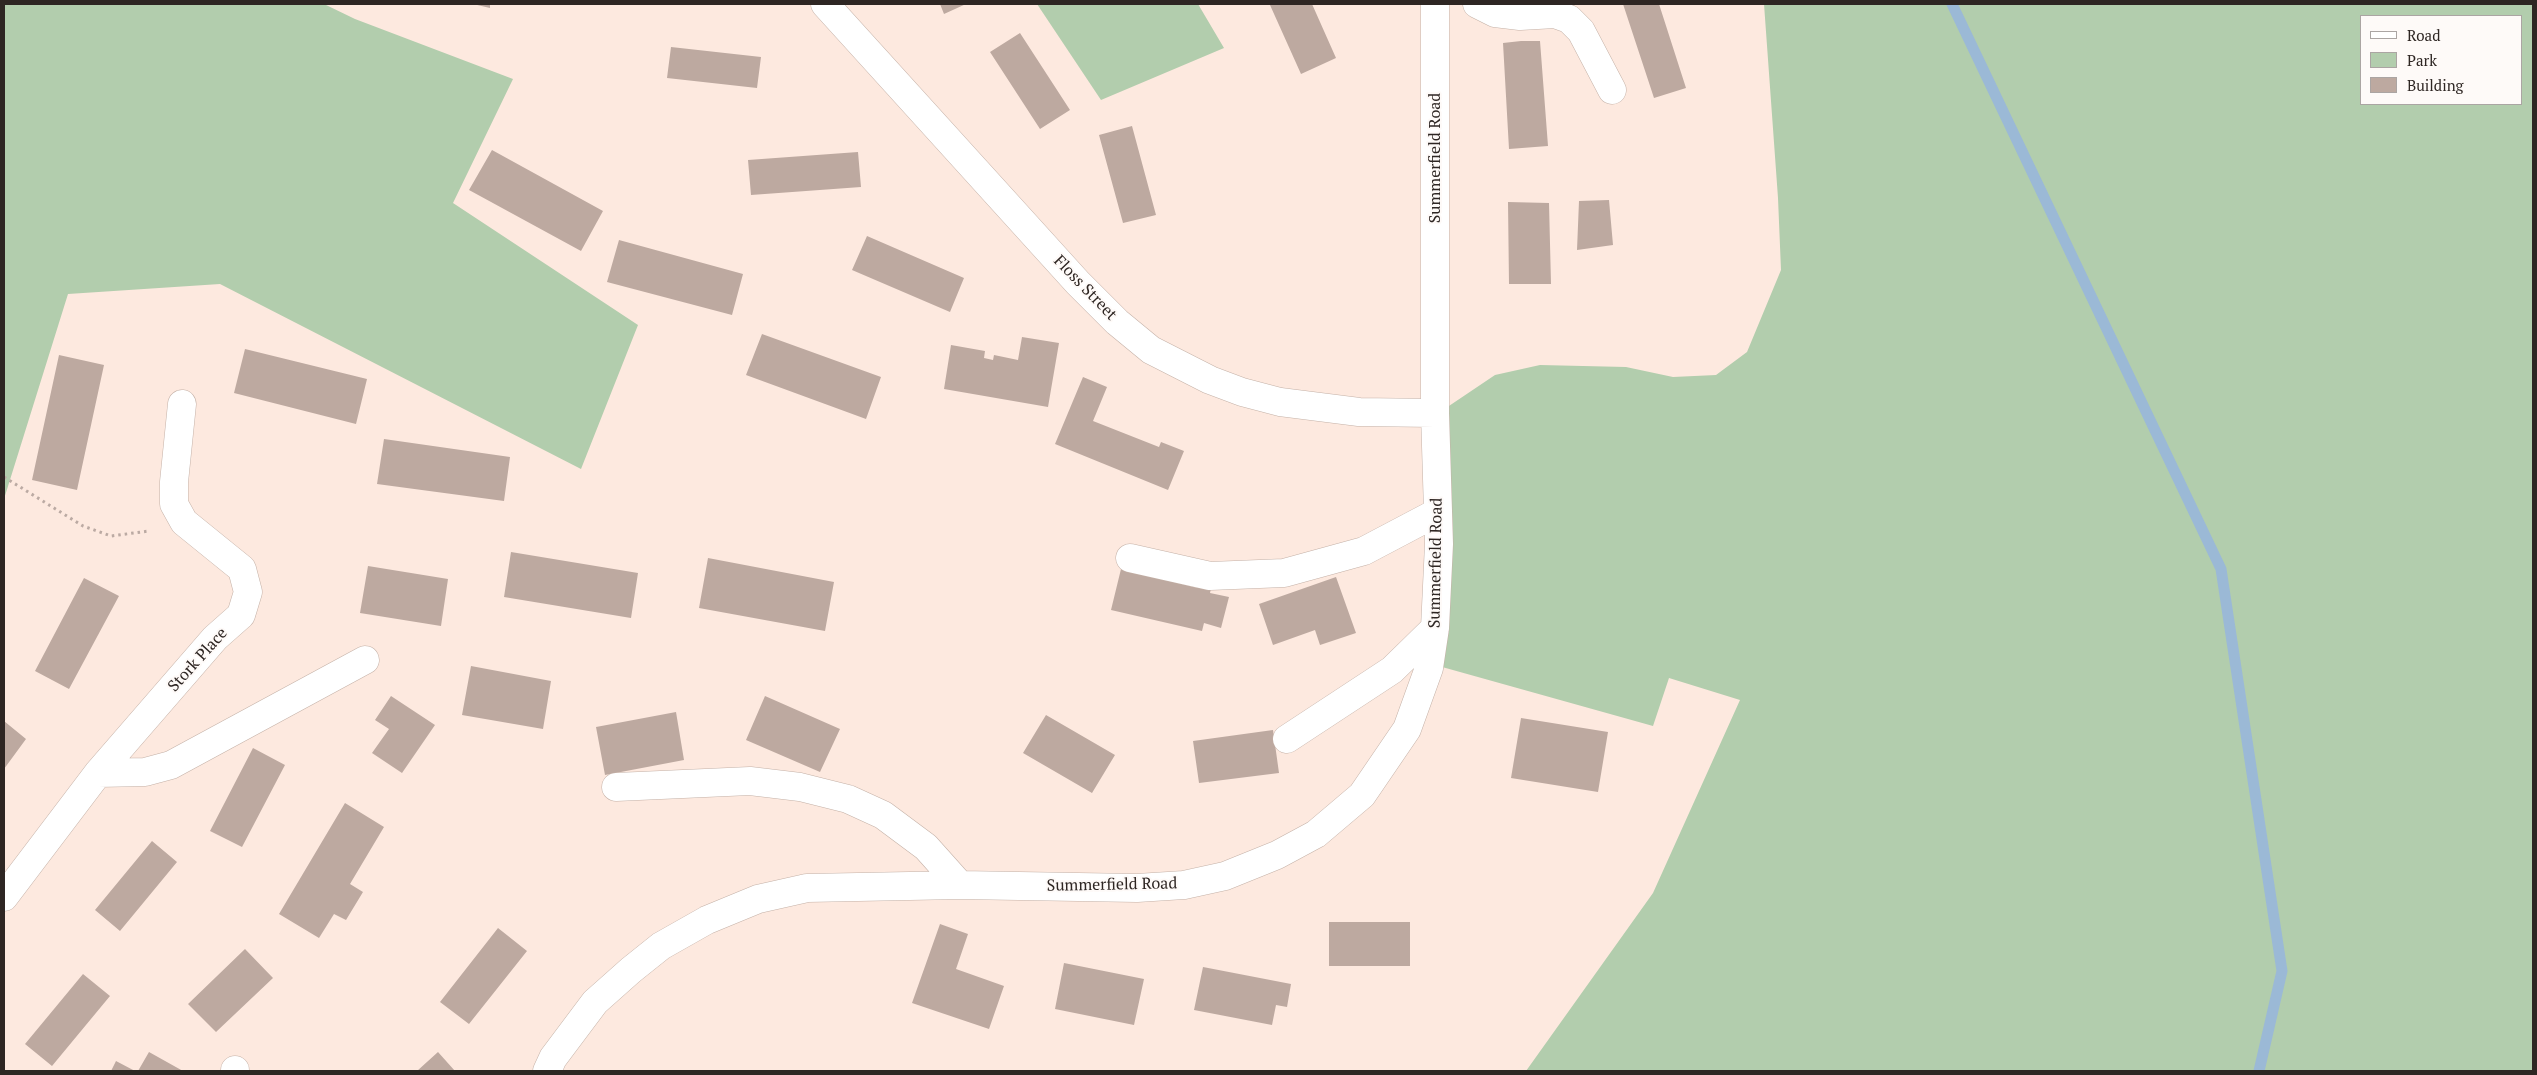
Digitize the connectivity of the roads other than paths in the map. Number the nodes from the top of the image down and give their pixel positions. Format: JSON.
{"nodes":[{"id":1,"x":825,"y":4,"type":"edge"},
{"id":2,"x":1435,"y":4,"type":"edge"},
{"id":3,"x":1477,"y":4,"type":"edge"},
{"id":4,"x":1612,"y":90,"type":"dead end"},
{"id":5,"x":182,"y":404,"type":"dead end"},
{"id":6,"x":1435,"y":413,"type":"junction"},
{"id":7,"x":1438,"y":512,"type":"junction"},
{"id":8,"x":1130,"y":558,"type":"dead end"},
{"id":9,"x":1435,"y":628,"type":"junction"},
{"id":10,"x":365,"y":660,"type":"dead end"},
{"id":11,"x":1287,"y":739,"type":"dead end"},
{"id":12,"x":98,"y":773,"type":"junction"},
{"id":13,"x":616,"y":787,"type":"dead end"},
{"id":14,"x":960,"y":885,"type":"junction"},
{"id":15,"x":4,"y":896,"type":"edge"},
{"id":16,"x":548,"y":1071,"type":"edge"}],
"edges":[{"from":1,"to":6,"type":"street","name":"Floss Street"},
{"from":2,"to":6,"type":"street","name":"Summerfield Road"},
{"from":3,"to":4,"type":"street"},
{"from":5,"to":12,"type":"street","name":"Stork Place"},
{"from":6,"to":7,"type":"street","name":"Summerfield Road"},
{"from":7,"to":8,"type":"street"},
{"from":7,"to":9,"type":"street","name":"Summerfield Road"},
{"from":9,"to":11,"type":"street"},
{"from":9,"to":14,"type":"street","name":"Summerfield Road"},
{"from":10,"to":12,"type":"street"},
{"from":12,"to":15,"type":"street","name":"Stork Place"},
{"from":13,"to":14,"type":"street"},
{"from":14,"to":16,"type":"street","name":"Summerfield Road"}]}
